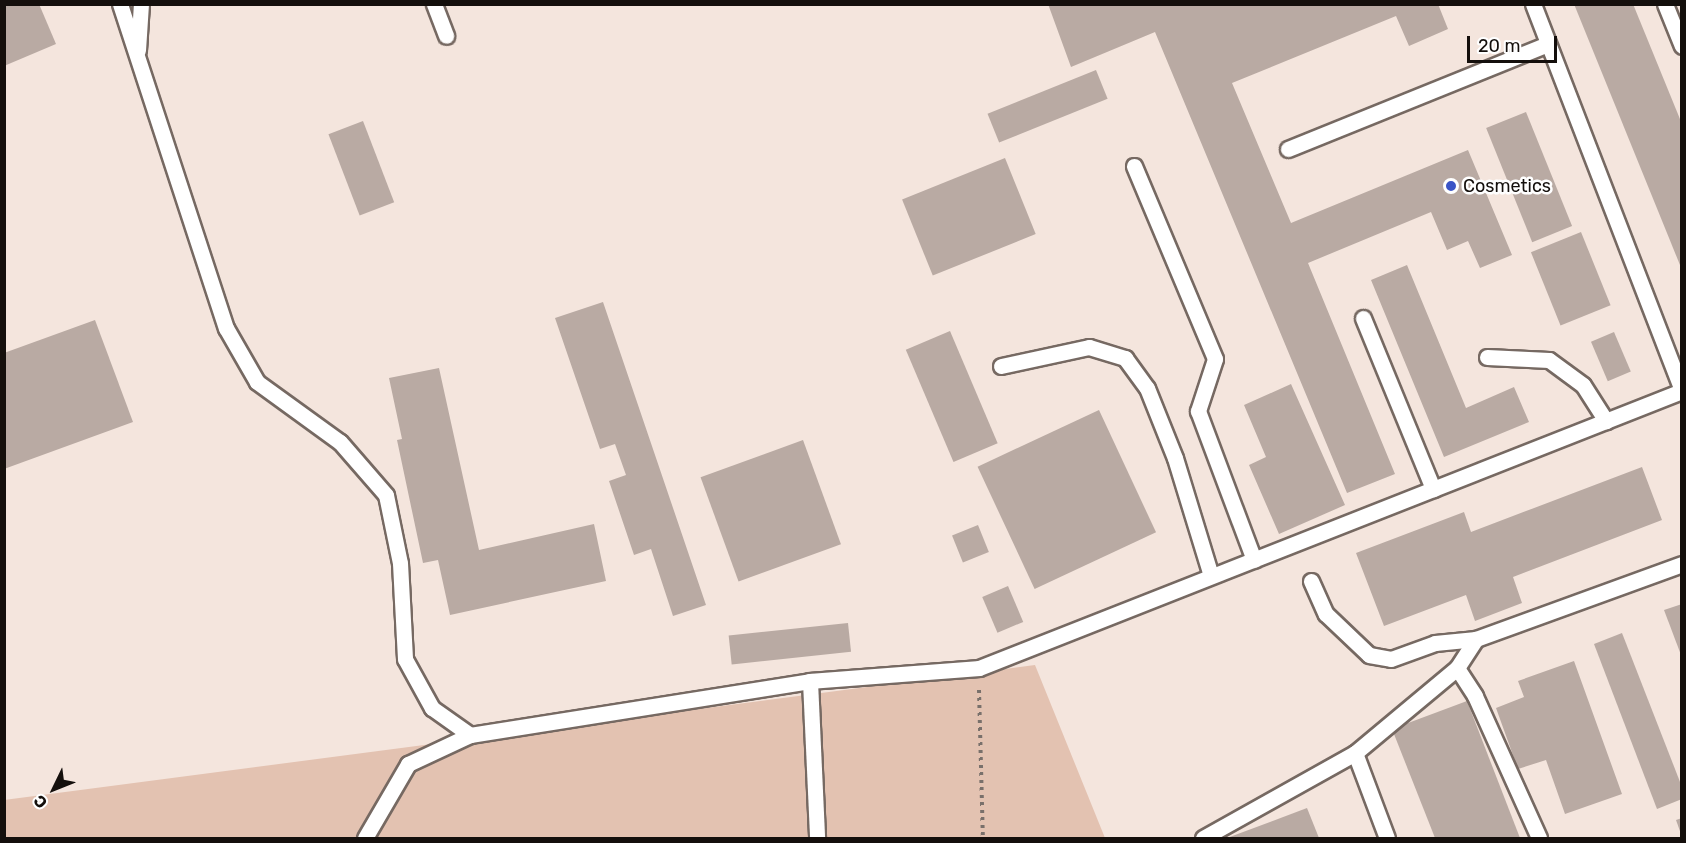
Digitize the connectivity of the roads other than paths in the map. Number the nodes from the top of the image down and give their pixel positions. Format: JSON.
{"nodes":[{"id":1,"x":120,"y":4,"type":"edge"},
{"id":2,"x":141,"y":4,"type":"edge"},
{"id":3,"x":435,"y":4,"type":"edge"},
{"id":4,"x":1533,"y":4,"type":"edge"},
{"id":5,"x":1665,"y":4,"type":"edge"},
{"id":6,"x":446,"y":36,"type":"dead end"},
{"id":7,"x":1548,"y":44,"type":"junction"},
{"id":8,"x":1682,"y":46,"type":"edge"},
{"id":9,"x":138,"y":59,"type":"junction"},
{"id":10,"x":1288,"y":149,"type":"dead end"},
{"id":11,"x":1134,"y":166,"type":"dead end"},
{"id":12,"x":1363,"y":318,"type":"dead end"},
{"id":13,"x":1487,"y":357,"type":"dead end"},
{"id":14,"x":1001,"y":366,"type":"dead end"},
{"id":15,"x":1682,"y":391,"type":"edge"},
{"id":16,"x":1606,"y":421,"type":"junction"},
{"id":17,"x":1433,"y":489,"type":"junction"},
{"id":18,"x":1254,"y":560,"type":"junction"},
{"id":19,"x":1682,"y":564,"type":"edge"},
{"id":20,"x":1211,"y":576,"type":"junction"},
{"id":21,"x":1311,"y":581,"type":"dead end"},
{"id":22,"x":1476,"y":639,"type":"junction"},
{"id":23,"x":1457,"y":668,"type":"junction"},
{"id":24,"x":810,"y":681,"type":"junction"},
{"id":25,"x":470,"y":735,"type":"junction"},
{"id":26,"x":1354,"y":753,"type":"junction"},
{"id":27,"x":365,"y":838,"type":"edge"},
{"id":28,"x":817,"y":838,"type":"edge"},
{"id":29,"x":1203,"y":838,"type":"edge"},
{"id":30,"x":1387,"y":838,"type":"edge"},
{"id":31,"x":1539,"y":838,"type":"edge"}],
"edges":[{"from":1,"to":9,"type":"lane"},
{"from":2,"to":9,"type":"lane"},
{"from":3,"to":6,"type":"lane"},
{"from":4,"to":7,"type":"lane"},
{"from":5,"to":8,"type":"lane"},
{"from":7,"to":10,"type":"lane"},
{"from":7,"to":15,"type":"lane"},
{"from":9,"to":25,"type":"lane"},
{"from":11,"to":18,"type":"lane"},
{"from":12,"to":17,"type":"lane"},
{"from":13,"to":16,"type":"lane"},
{"from":14,"to":20,"type":"lane"},
{"from":15,"to":16,"type":"lane"},
{"from":16,"to":17,"type":"lane"},
{"from":17,"to":18,"type":"lane"},
{"from":18,"to":20,"type":"lane"},
{"from":19,"to":22,"type":"lane"},
{"from":20,"to":24,"type":"lane"},
{"from":21,"to":22,"type":"lane"},
{"from":22,"to":23,"type":"lane"},
{"from":23,"to":26,"type":"lane"},
{"from":23,"to":31,"type":"lane"},
{"from":24,"to":25,"type":"lane"},
{"from":24,"to":28,"type":"lane"},
{"from":25,"to":27,"type":"lane"},
{"from":26,"to":29,"type":"lane"},
{"from":26,"to":30,"type":"lane"}]}
